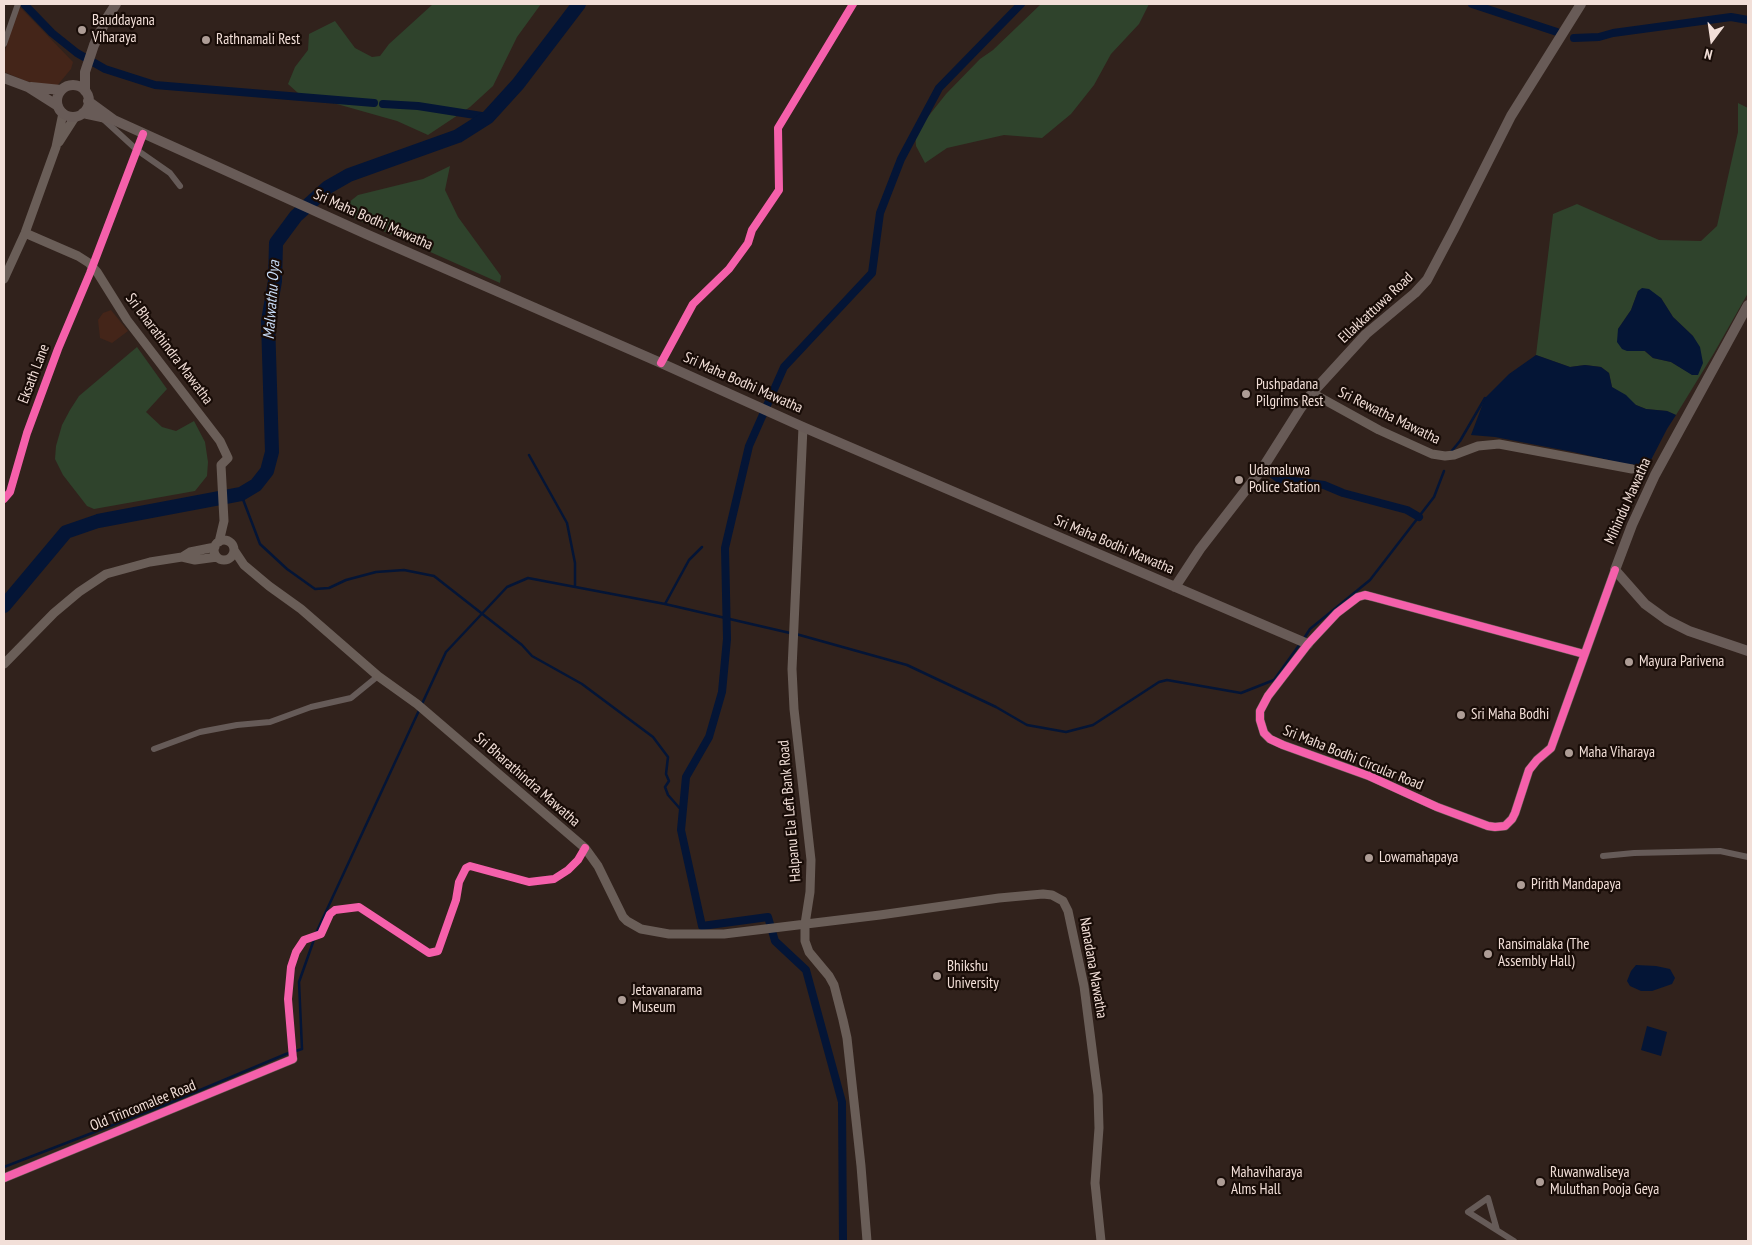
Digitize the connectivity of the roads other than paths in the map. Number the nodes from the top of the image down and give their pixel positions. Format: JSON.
{"nodes":[{"id":1,"x":18,"y":4,"type":"edge"},
{"id":2,"x":116,"y":4,"type":"edge"},
{"id":3,"x":854,"y":4,"type":"edge"},
{"id":4,"x":1580,"y":4,"type":"edge"},
{"id":5,"x":4,"y":44,"type":"edge"},
{"id":6,"x":85,"y":72,"type":"junction"},
{"id":7,"x":4,"y":78,"type":"edge"},
{"id":8,"x":28,"y":87,"type":"junction"},
{"id":9,"x":66,"y":88,"type":"junction"},
{"id":10,"x":87,"y":96,"type":"junction"},
{"id":11,"x":60,"y":109,"type":"junction"},
{"id":12,"x":79,"y":115,"type":"junction"},
{"id":13,"x":101,"y":118,"type":"junction"},
{"id":14,"x":114,"y":120,"type":"junction"},
{"id":15,"x":143,"y":134,"type":"junction"},
{"id":16,"x":56,"y":147,"type":"junction"},
{"id":17,"x":137,"y":150,"type":"junction"},
{"id":18,"x":180,"y":186,"type":"dead end"},
{"id":19,"x":25,"y":233,"type":"junction"},
{"id":20,"x":7,"y":266,"type":"edge"},
{"id":21,"x":92,"y":266,"type":"junction"},
{"id":22,"x":4,"y":279,"type":"edge"},
{"id":23,"x":1748,"y":305,"type":"edge"},
{"id":24,"x":661,"y":363,"type":"junction"},
{"id":25,"x":1312,"y":393,"type":"junction"},
{"id":26,"x":803,"y":427,"type":"junction"},
{"id":27,"x":1632,"y":469,"type":"dead end"},
{"id":28,"x":4,"y":499,"type":"edge"},
{"id":29,"x":224,"y":521,"type":"junction"},
{"id":30,"x":231,"y":546,"type":"junction"},
{"id":31,"x":217,"y":549,"type":"junction"},
{"id":32,"x":226,"y":560,"type":"junction"},
{"id":33,"x":244,"y":565,"type":"junction"},
{"id":34,"x":1615,"y":570,"type":"junction"},
{"id":35,"x":1175,"y":587,"type":"junction"},
{"id":36,"x":1308,"y":644,"type":"junction"},
{"id":37,"x":1748,"y":651,"type":"edge"},
{"id":38,"x":1582,"y":659,"type":"junction"},
{"id":39,"x":4,"y":664,"type":"edge"},
{"id":40,"x":378,"y":676,"type":"junction"},
{"id":41,"x":154,"y":749,"type":"dead end"},
{"id":42,"x":585,"y":848,"type":"junction"},
{"id":43,"x":1603,"y":856,"type":"dead end"},
{"id":44,"x":1748,"y":857,"type":"edge"},
{"id":45,"x":805,"y":924,"type":"junction"},
{"id":46,"x":293,"y":1059,"type":"joint"},
{"id":47,"x":4,"y":1178,"type":"edge"},
{"id":48,"x":1497,"y":1230,"type":"junction"},
{"id":49,"x":867,"y":1241,"type":"edge"},
{"id":50,"x":1101,"y":1241,"type":"edge"},
{"id":51,"x":1514,"y":1241,"type":"edge"}],
"edges":[{"from":1,"to":5,"type":"street"},
{"from":2,"to":6,"type":"main road"},
{"from":3,"to":24,"type":"street"},
{"from":4,"to":25,"type":"main road","name":"Ellakkattuwa Road"},
{"from":6,"to":9,"type":"main road"},
{"from":6,"to":10,"type":"main road"},
{"from":7,"to":8,"type":"main road"},
{"from":8,"to":9,"type":"main road"},
{"from":8,"to":11,"type":"main road"},
{"from":9,"to":10,"type":"main road"},
{"from":9,"to":11,"type":"main road"},
{"from":10,"to":12,"type":"main road"},
{"from":10,"to":14,"type":"main road","name":"Sri Maha Bodhi Mawatha"},
{"from":11,"to":12,"type":"main road"},
{"from":11,"to":16,"type":"main road"},
{"from":12,"to":13,"type":"main road","name":"Sri Maha Bodhi Mawatha"},
{"from":12,"to":16,"type":"main road"},
{"from":13,"to":14,"type":"main road","name":"Sri Maha Bodhi Mawatha"},
{"from":13,"to":17,"type":"street"},
{"from":14,"to":15,"type":"main road","name":"Sri Maha Bodhi Mawatha"},
{"from":15,"to":17,"type":"street","name":"Eksath Lane"},
{"from":15,"to":24,"type":"main road","name":"Sri Maha Bodhi Mawatha"},
{"from":16,"to":19,"type":"main road"},
{"from":17,"to":18,"type":"street"},
{"from":17,"to":21,"type":"street","name":"Eksath Lane"},
{"from":19,"to":20,"type":"main road"},
{"from":19,"to":21,"type":"main road","name":"Sri Bharathindra Mawatha"},
{"from":20,"to":22,"type":"main road"},
{"from":21,"to":28,"type":"street","name":"Eksath Lane"},
{"from":21,"to":29,"type":"main road","name":"Sri Bharathindra Mawatha"},
{"from":23,"to":34,"type":"main road","name":"Mihindu Mawatha"},
{"from":24,"to":26,"type":"main road","name":"Sri Maha Bodhi Mawatha"},
{"from":25,"to":27,"type":"main road","name":"Sri Rewatha Mawatha"},
{"from":25,"to":35,"type":"main road","name":"Ellakkattuwa Road"},
{"from":26,"to":35,"type":"main road","name":"Sri Maha Bodhi Mawatha"},
{"from":26,"to":45,"type":"main road","name":"Halpanu Ela Left Bank Road"},
{"from":29,"to":30,"type":"main road","name":"Sri Bharathindra Mawatha"},
{"from":29,"to":31,"type":"main road","name":"Sri Bharathindra Mawatha"},
{"from":30,"to":31,"type":"main road"},
{"from":30,"to":32,"type":"main road"},
{"from":30,"to":33,"type":"main road","name":"Sri Bharathindra Mawatha"},
{"from":31,"to":32,"type":"main road","name":"Sri Bharathindra Mawatha"},
{"from":31,"to":39,"type":"main road"},
{"from":32,"to":33,"type":"main road","name":"Sri Bharathindra Mawatha"},
{"from":33,"to":40,"type":"main road","name":"Sri Bharathindra Mawatha"},
{"from":34,"to":37,"type":"main road"},
{"from":34,"to":38,"type":"main road"},
{"from":35,"to":36,"type":"main road","name":"Sri Maha Bodhi Mawatha"},
{"from":36,"to":38,"type":"main road","name":"Sri Maha Bodhi Circular Road"},
{"from":36,"to":38,"type":"main road","name":"Sri Maha Bodhi Circular Road"},
{"from":40,"to":41,"type":"street"},
{"from":40,"to":42,"type":"main road","name":"Sri Bharathindra Mawatha"},
{"from":42,"to":45,"type":"main road","name":"Sri Bharathindra Mawatha"},
{"from":42,"to":46,"type":"street"},
{"from":43,"to":44,"type":"street"},
{"from":45,"to":49,"type":"main road","name":"Halpanu Ela Left Bank Road"},
{"from":45,"to":50,"type":"main road","name":"Nanadana Mawatha"},
{"from":46,"to":47,"type":"main road","name":"Old Trincomalee Road"},
{"from":48,"to":48,"type":"street"},
{"from":48,"to":51,"type":"street"}]}
